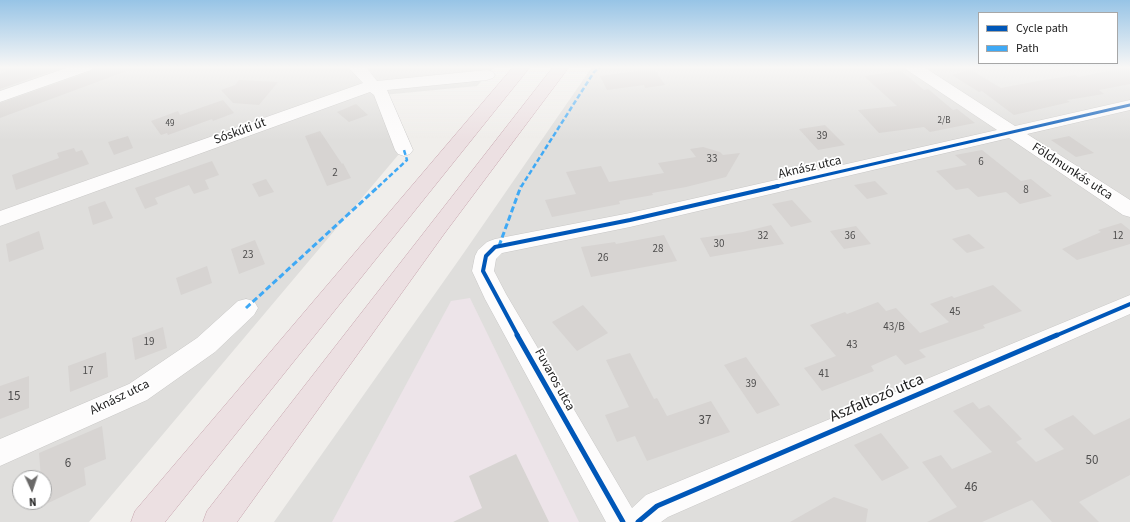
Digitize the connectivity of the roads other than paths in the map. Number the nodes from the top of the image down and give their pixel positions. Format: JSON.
{"nodes":[{"id":1,"x":16,"y":91,"type":"edge"},
{"id":2,"x":352,"y":91,"type":"edge"},
{"id":3,"x":379,"y":91,"type":"edge"},
{"id":4,"x":502,"y":91,"type":"edge"},
{"id":5,"x":542,"y":91,"type":"edge"},
{"id":6,"x":949,"y":91,"type":"edge"},
{"id":7,"x":0,"y":97,"type":"edge"},
{"id":8,"x":1130,"y":105,"type":"edge"},
{"id":9,"x":1010,"y":132,"type":"junction"},
{"id":10,"x":404,"y":150,"type":"dead end"},
{"id":11,"x":1130,"y":210,"type":"edge"},
{"id":12,"x":0,"y":219,"type":"edge"},
{"id":13,"x":495,"y":247,"type":"joint"},
{"id":14,"x":1130,"y":304,"type":"edge"},
{"id":15,"x":246,"y":308,"type":"dead end"},
{"id":16,"x":0,"y":453,"type":"edge"},
{"id":17,"x":146,"y":522,"type":"edge"},
{"id":18,"x":218,"y":522,"type":"edge"},
{"id":19,"x":623,"y":522,"type":"edge"},
{"id":20,"x":638,"y":522,"type":"edge"}],
"edges":[{"from":1,"to":7,"type":"street"},
{"from":2,"to":12,"type":"street","name":"Sóskúti út"},
{"from":3,"to":10,"type":"street"},
{"from":4,"to":17,"type":"highway"},
{"from":5,"to":18,"type":"highway"},
{"from":6,"to":9,"type":"street","name":"Földmunkás utca"},
{"from":8,"to":9,"type":"street","name":"Aknász utca"},
{"from":9,"to":11,"type":"street","name":"Földmunkás utca"},
{"from":9,"to":13,"type":"street","name":"Aknász utca"},
{"from":13,"to":19,"type":"street","name":"Fuvaros utca"},
{"from":14,"to":20,"type":"street","name":"Aszfaltozó utca"},
{"from":15,"to":16,"type":"street","name":"Aknász utca"}]}
